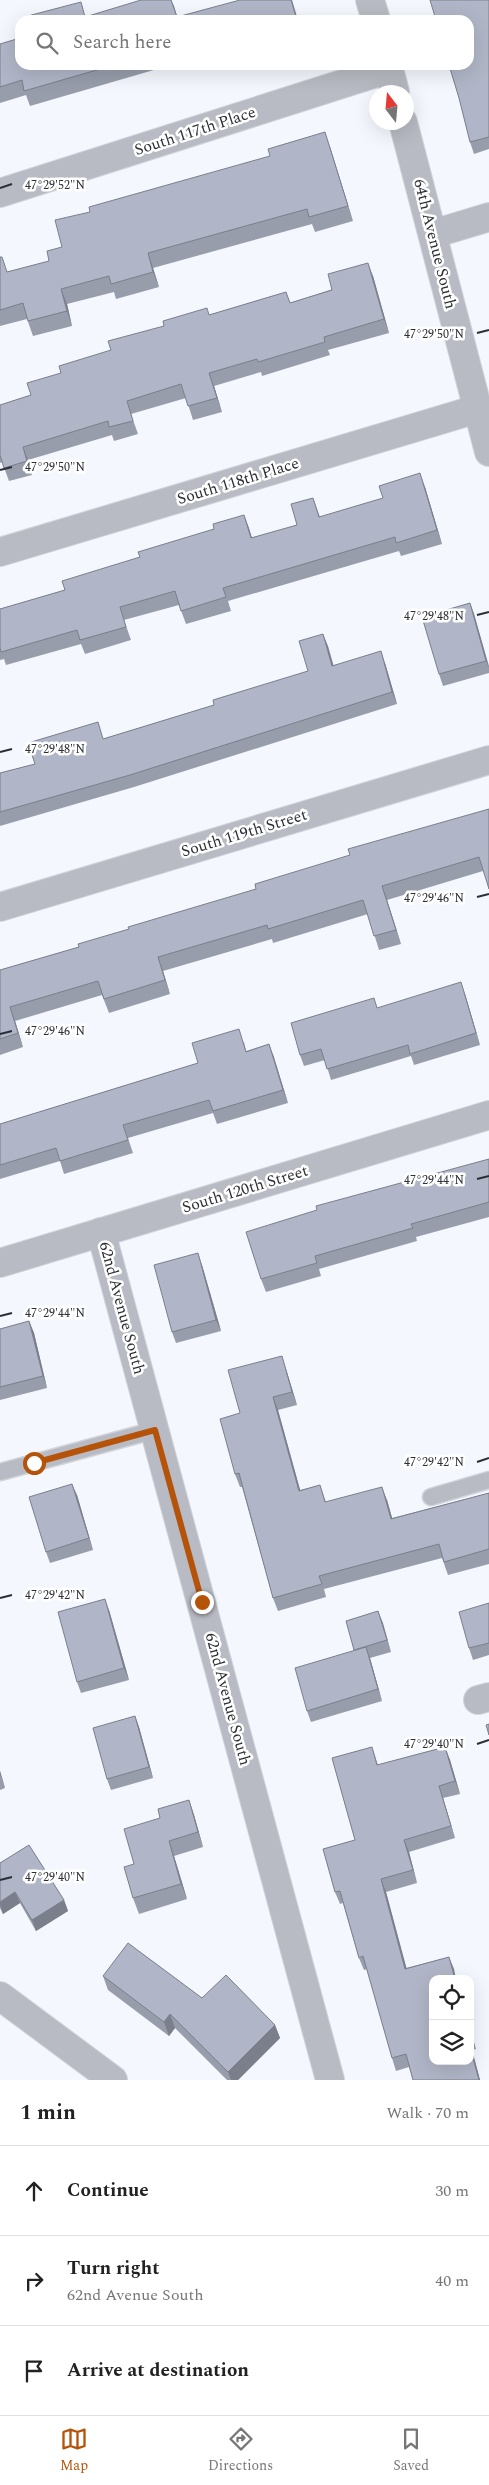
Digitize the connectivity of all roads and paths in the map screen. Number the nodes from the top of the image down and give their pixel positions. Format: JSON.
{"nodes":[{"id":1,"x":370,"y":0,"type":"edge"},
{"id":2,"x":374,"y":15,"type":"edge"},
{"id":3,"x":391,"y":76,"type":"edge"},
{"id":4,"x":405,"y":130,"type":"edge"},
{"id":5,"x":0,"y":193,"type":"edge"},
{"id":6,"x":489,"y":217,"type":"edge"},
{"id":7,"x":433,"y":234,"type":"junction"},
{"id":8,"x":477,"y":409,"type":"junction"},
{"id":9,"x":489,"y":452,"type":"edge"},
{"id":10,"x":0,"y":552,"type":"edge"},
{"id":11,"x":489,"y":760,"type":"edge"},
{"id":12,"x":0,"y":907,"type":"edge"},
{"id":13,"x":489,"y":1115,"type":"edge"},
{"id":14,"x":101,"y":1232,"type":"junction"},
{"id":15,"x":0,"y":1263,"type":"edge"},
{"id":16,"x":155,"y":1430,"type":"junction"},
{"id":17,"x":0,"y":1472,"type":"edge"},
{"id":18,"x":489,"y":1480,"type":"edge"},
{"id":19,"x":431,"y":1497,"type":"dead end"},
{"id":20,"x":0,"y":1996,"type":"edge"},
{"id":21,"x":113,"y":2080,"type":"edge"},
{"id":22,"x":330,"y":2080,"type":"edge"}],
"edges":[{"from":1,"to":2,"type":"street"},
{"from":3,"to":5,"type":"street","name":"South 117th Place"},
{"from":4,"to":7,"type":"street","name":"64th Avenue South"},
{"from":6,"to":7,"type":"street"},
{"from":7,"to":8,"type":"street","name":"64th Avenue South"},
{"from":8,"to":9,"type":"street","name":"64th Avenue South"},
{"from":8,"to":10,"type":"street","name":"South 118th Place"},
{"from":11,"to":12,"type":"street","name":"South 119th Street"},
{"from":13,"to":14,"type":"street","name":"South 120th Street"},
{"from":14,"to":15,"type":"street","name":"South 120th Street"},
{"from":14,"to":16,"type":"street","name":"62nd Avenue South"},
{"from":16,"to":17,"type":"lane"},
{"from":16,"to":22,"type":"street","name":"62nd Avenue South"},
{"from":18,"to":19,"type":"lane"},
{"from":20,"to":21,"type":"street"}]}
